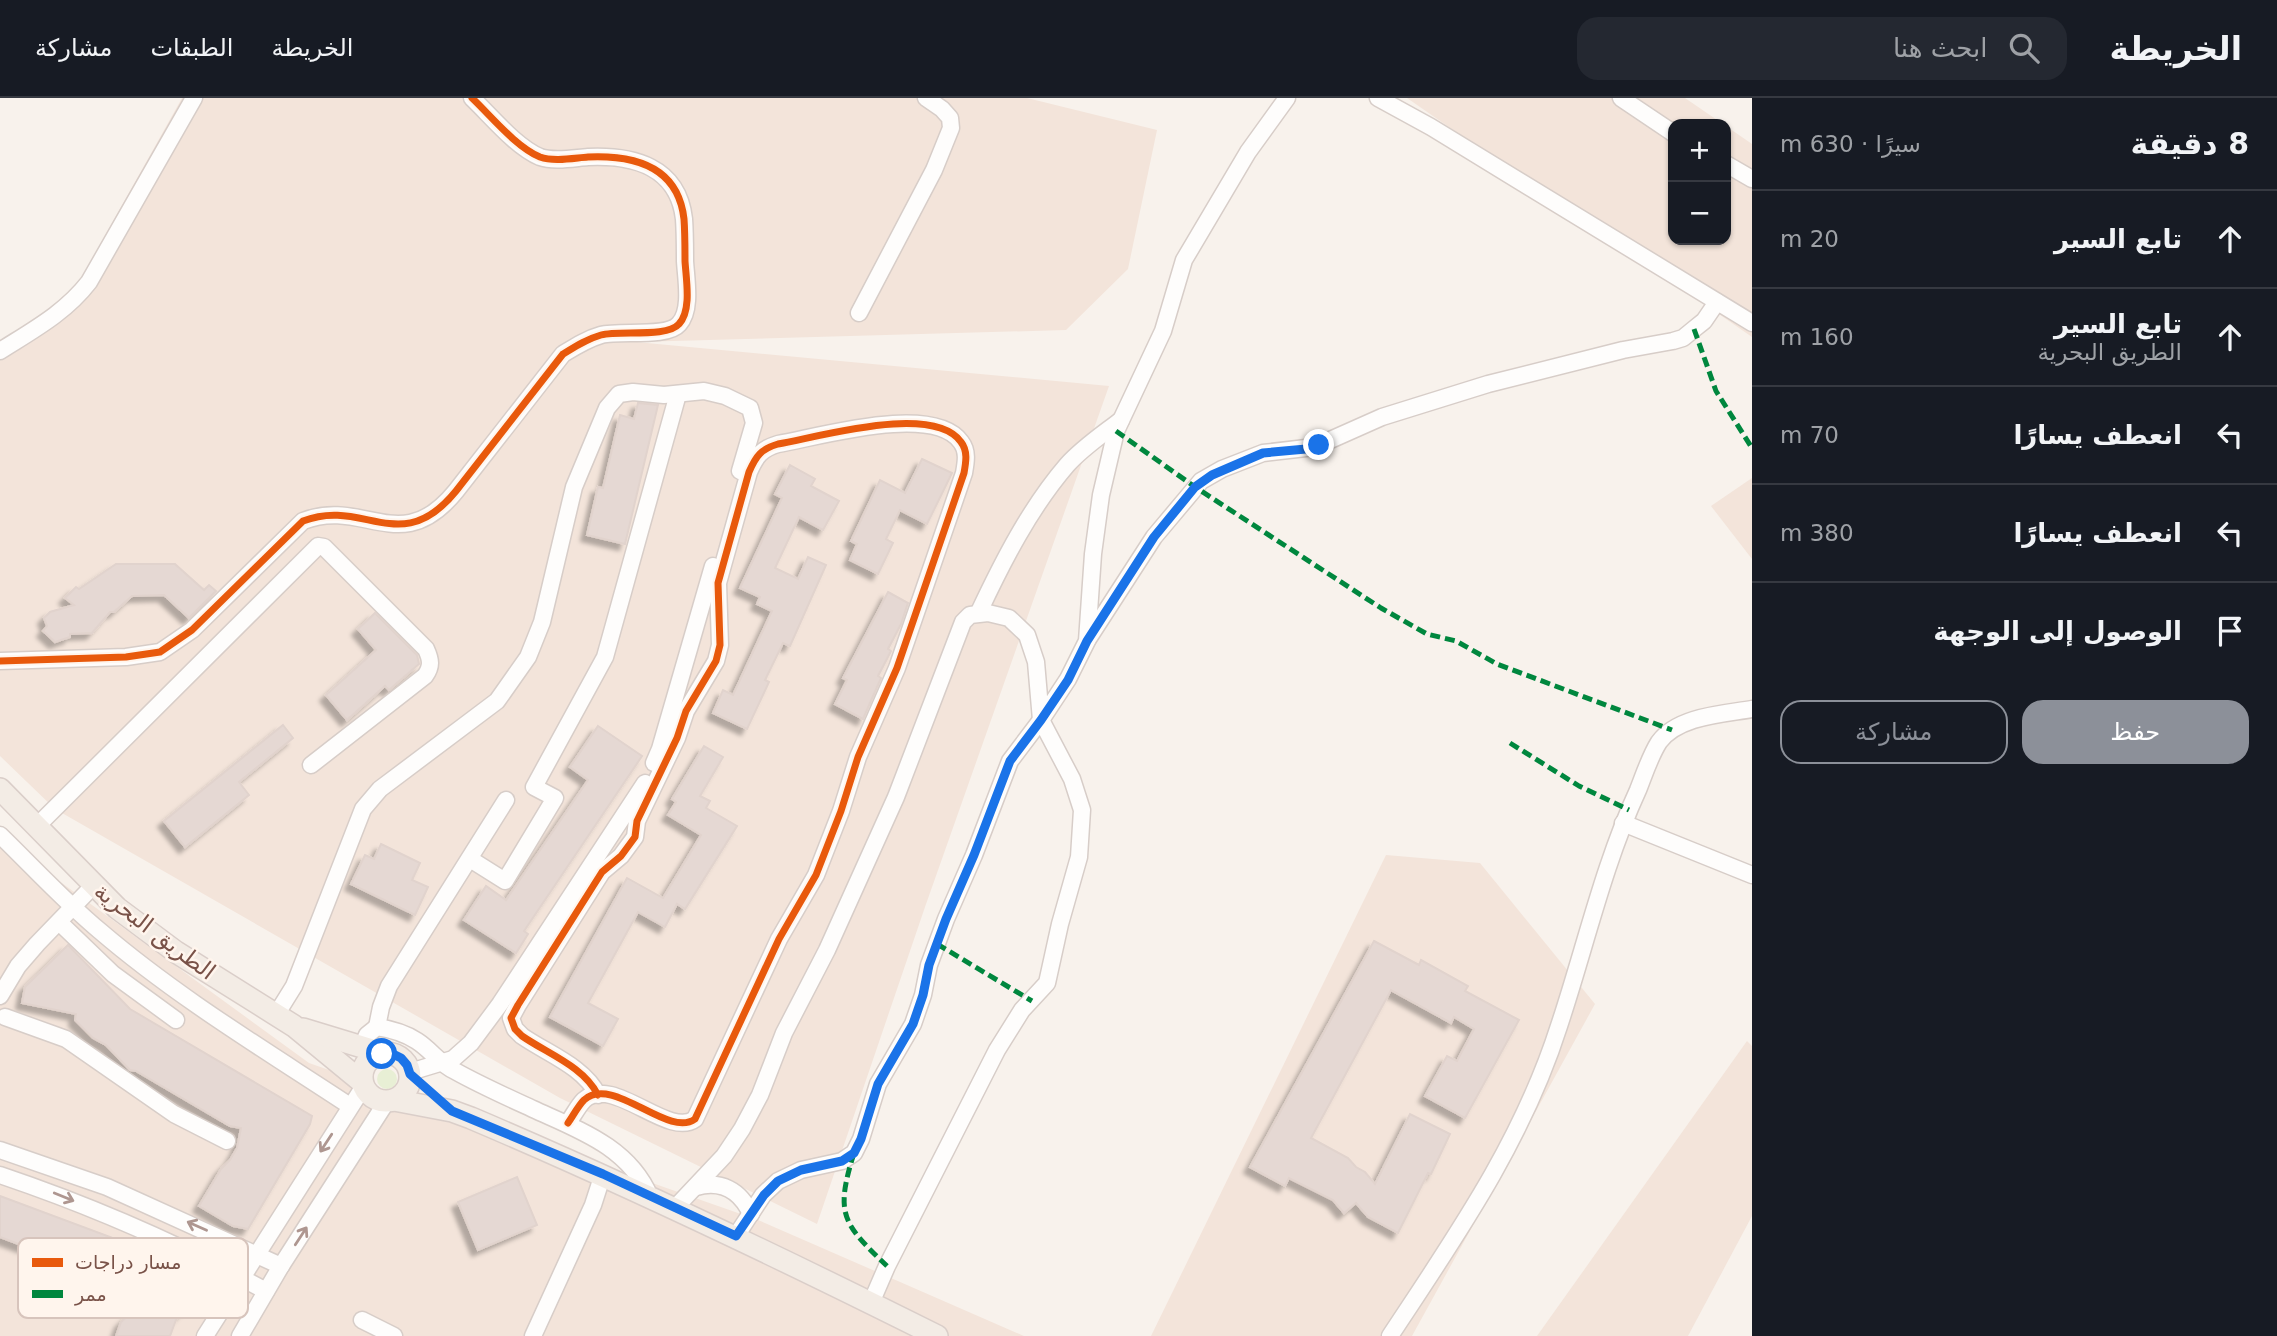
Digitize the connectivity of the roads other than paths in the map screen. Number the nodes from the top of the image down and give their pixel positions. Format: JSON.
{"nodes":[{"id":1,"x":194,"y":98,"type":"edge"},
{"id":2,"x":472,"y":98,"type":"edge"},
{"id":3,"x":926,"y":98,"type":"edge"},
{"id":4,"x":1287,"y":98,"type":"edge"},
{"id":5,"x":1378,"y":98,"type":"edge"},
{"id":6,"x":1621,"y":98,"type":"edge"},
{"id":7,"x":1668,"y":130,"type":"edge"},
{"id":8,"x":1731,"y":167,"type":"edge"},
{"id":9,"x":1752,"y":179,"type":"edge"},
{"id":10,"x":1717,"y":302,"type":"junction"},
{"id":11,"x":859,"y":313,"type":"dead end"},
{"id":12,"x":1752,"y":323,"type":"edge"},
{"id":13,"x":0,"y":351,"type":"edge"},
{"id":14,"x":678,"y":394,"type":"junction"},
{"id":15,"x":1121,"y":420,"type":"junction"},
{"id":16,"x":979,"y":612,"type":"junction"},
{"id":17,"x":1087,"y":641,"type":"junction"},
{"id":18,"x":0,"y":661,"type":"edge"},
{"id":19,"x":1752,"y":709,"type":"edge"},
{"id":20,"x":1041,"y":720,"type":"junction"},
{"id":21,"x":311,"y":765,"type":"dead end"},
{"id":22,"x":0,"y":789,"type":"edge"},
{"id":23,"x":506,"y":800,"type":"dead end"},
{"id":24,"x":1623,"y":823,"type":"junction"},
{"id":25,"x":37,"y":826,"type":"junction"},
{"id":26,"x":0,"y":835,"type":"edge"},
{"id":27,"x":470,"y":859,"type":"junction"},
{"id":28,"x":1752,"y":875,"type":"edge"},
{"id":29,"x":93,"y":886,"type":"junction"},
{"id":30,"x":74,"y":907,"type":"junction"},
{"id":31,"x":59,"y":922,"type":"junction"},
{"id":32,"x":0,"y":996,"type":"edge"},
{"id":33,"x":2,"y":1014,"type":"edge"},
{"id":34,"x":176,"y":1020,"type":"dead end"},
{"id":35,"x":285,"y":1021,"type":"junction"},
{"id":36,"x":377,"y":1027,"type":"junction"},
{"id":37,"x":372,"y":1051,"type":"junction"},
{"id":38,"x":441,"y":1062,"type":"junction"},
{"id":39,"x":410,"y":1073,"type":"junction"},
{"id":40,"x":363,"y":1084,"type":"junction"},
{"id":41,"x":598,"y":1094,"type":"junction"},
{"id":42,"x":391,"y":1100,"type":"junction"},
{"id":43,"x":350,"y":1106,"type":"junction"},
{"id":44,"x":452,"y":1111,"type":"junction"},
{"id":45,"x":568,"y":1123,"type":"junction"},
{"id":46,"x":228,"y":1141,"type":"dead end"},
{"id":47,"x":0,"y":1150,"type":"edge"},
{"id":48,"x":603,"y":1174,"type":"junction"},
{"id":49,"x":0,"y":1175,"type":"edge"},
{"id":50,"x":696,"y":1187,"type":"junction"},
{"id":51,"x":650,"y":1197,"type":"junction"},
{"id":52,"x":674,"y":1209,"type":"junction"},
{"id":53,"x":751,"y":1214,"type":"junction"},
{"id":54,"x":736,"y":1236,"type":"junction"},
{"id":55,"x":157,"y":1238,"type":"edge"},
{"id":56,"x":222,"y":1238,"type":"edge"},
{"id":57,"x":248,"y":1249,"type":"edge"},
{"id":58,"x":256,"y":1253,"type":"junction"},
{"id":59,"x":248,"y":1266,"type":"edge"},
{"id":60,"x":281,"y":1266,"type":"junction"},
{"id":61,"x":248,"y":1281,"type":"edge"},
{"id":62,"x":266,"y":1291,"type":"junction"},
{"id":63,"x":871,"y":1303,"type":"junction"},
{"id":64,"x":216,"y":1318,"type":"edge"},
{"id":65,"x":362,"y":1320,"type":"dead end"},
{"id":66,"x":205,"y":1336,"type":"edge"},
{"id":67,"x":240,"y":1336,"type":"edge"},
{"id":68,"x":394,"y":1336,"type":"edge"},
{"id":69,"x":533,"y":1336,"type":"edge"},
{"id":70,"x":937,"y":1336,"type":"edge"},
{"id":71,"x":1390,"y":1336,"type":"edge"}],
"edges":[{"from":1,"to":13,"type":"street"},
{"from":2,"to":18,"type":"street"},
{"from":3,"to":11,"type":"street"},
{"from":4,"to":15,"type":"street"},
{"from":5,"to":10,"type":"street"},
{"from":6,"to":7,"type":"street"},
{"from":8,"to":9,"type":"street"},
{"from":10,"to":12,"type":"street"},
{"from":10,"to":17,"type":"street"},
{"from":14,"to":27,"type":"street"},
{"from":14,"to":35,"type":"street"},
{"from":14,"to":38,"type":"street"},
{"from":15,"to":16,"type":"street"},
{"from":15,"to":17,"type":"street"},
{"from":16,"to":20,"type":"street"},
{"from":16,"to":50,"type":"street"},
{"from":17,"to":20,"type":"street"},
{"from":19,"to":24,"type":"street"},
{"from":20,"to":53,"type":"street"},
{"from":20,"to":63,"type":"street"},
{"from":21,"to":25,"type":"street"},
{"from":22,"to":25,"type":"main road","name":"الطريق البحرية"},
{"from":23,"to":27,"type":"street"},
{"from":24,"to":28,"type":"street"},
{"from":24,"to":71,"type":"street"},
{"from":25,"to":29,"type":"main road","name":"الطريق البحرية"},
{"from":26,"to":30,"type":"street"},
{"from":27,"to":36,"type":"street"},
{"from":29,"to":30,"type":"street"},
{"from":29,"to":35,"type":"main road","name":"الطريق البحرية"},
{"from":30,"to":31,"type":"street"},
{"from":30,"to":43,"type":"street"},
{"from":31,"to":32,"type":"street"},
{"from":31,"to":34,"type":"street"},
{"from":33,"to":46,"type":"street"},
{"from":35,"to":37,"type":"main road"},
{"from":35,"to":40,"type":"main road"},
{"from":36,"to":37,"type":"street"},
{"from":36,"to":38,"type":"street"},
{"from":37,"to":39,"type":"main road"},
{"from":37,"to":40,"type":"main road"},
{"from":38,"to":39,"type":"street"},
{"from":38,"to":45,"type":"street"},
{"from":39,"to":42,"type":"main road"},
{"from":39,"to":44,"type":"main road"},
{"from":40,"to":42,"type":"main road"},
{"from":40,"to":43,"type":"street"},
{"from":41,"to":41,"type":"street"},
{"from":41,"to":45,"type":"street"},
{"from":42,"to":44,"type":"main road"},
{"from":60,"to":42,"type":"street","one_way":true},
{"from":43,"to":58,"type":"street","one_way":true},
{"from":44,"to":48,"type":"main road"},
{"from":45,"to":51,"type":"street"},
{"from":56,"to":47,"type":"street","one_way":true},
{"from":48,"to":51,"type":"main road"},
{"from":48,"to":69,"type":"street"},
{"from":49,"to":55,"type":"street","one_way":true},
{"from":50,"to":52,"type":"street"},
{"from":50,"to":53,"type":"street"},
{"from":51,"to":52,"type":"main road"},
{"from":52,"to":54,"type":"main road"},
{"from":53,"to":54,"type":"street"},
{"from":54,"to":63,"type":"main road"},
{"from":58,"to":57,"type":"street","one_way":true},
{"from":58,"to":59,"type":"street"},
{"from":58,"to":60,"type":"street"},
{"from":60,"to":62,"type":"street"},
{"from":61,"to":62,"type":"street"},
{"from":62,"to":67,"type":"street"},
{"from":63,"to":70,"type":"main road"},
{"from":64,"to":66,"type":"street"},
{"from":65,"to":68,"type":"street"}]}
